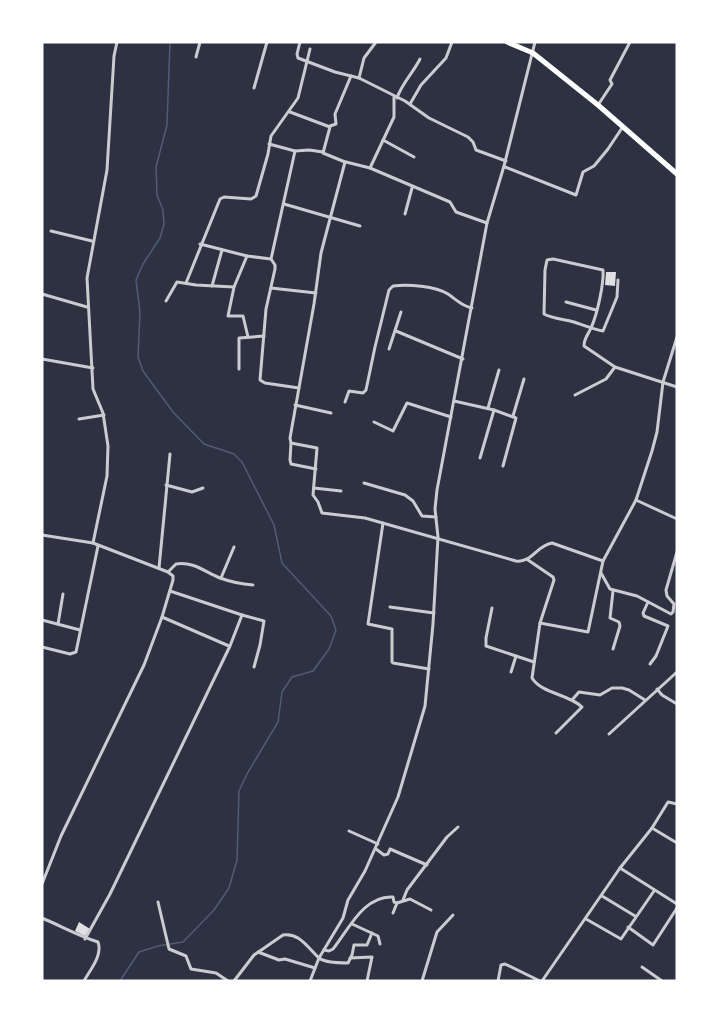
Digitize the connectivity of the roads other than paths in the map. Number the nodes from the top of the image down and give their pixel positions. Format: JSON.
{"nodes":[{"id":1,"x":117,"y":42,"type":"edge"},
{"id":2,"x":200,"y":42,"type":"edge"},
{"id":3,"x":267,"y":42,"type":"edge"},
{"id":4,"x":300,"y":42,"type":"edge"},
{"id":5,"x":376,"y":42,"type":"edge"},
{"id":6,"x":452,"y":42,"type":"edge"},
{"id":7,"x":507,"y":42,"type":"edge"},
{"id":8,"x":535,"y":42,"type":"edge"},
{"id":9,"x":630,"y":42,"type":"edge"},
{"id":10,"x":310,"y":49,"type":"dead end"},
{"id":11,"x":533,"y":53,"type":"junction"},
{"id":12,"x":196,"y":57,"type":"dead end"},
{"id":13,"x":420,"y":59,"type":"dead end"},
{"id":14,"x":307,"y":61,"type":"junction"},
{"id":15,"x":351,"y":76,"type":"junction"},
{"id":16,"x":359,"y":78,"type":"junction"},
{"id":17,"x":254,"y":88,"type":"dead end"},
{"id":18,"x":395,"y":97,"type":"junction"},
{"id":19,"x":410,"y":104,"type":"junction"},
{"id":20,"x":598,"y":105,"type":"junction"},
{"id":21,"x":290,"y":112,"type":"junction"},
{"id":22,"x":623,"y":126,"type":"junction"},
{"id":23,"x":330,"y":127,"type":"junction"},
{"id":24,"x":383,"y":140,"type":"junction"},
{"id":25,"x":269,"y":144,"type":"junction"},
{"id":26,"x":295,"y":151,"type":"junction"},
{"id":27,"x":323,"y":153,"type":"junction"},
{"id":28,"x":414,"y":157,"type":"dead end"},
{"id":29,"x":506,"y":161,"type":"junction"},
{"id":30,"x":345,"y":162,"type":"junction"},
{"id":31,"x":504,"y":166,"type":"junction"},
{"id":32,"x":370,"y":168,"type":"junction"},
{"id":33,"x":677,"y":174,"type":"edge"},
{"id":34,"x":412,"y":188,"type":"junction"},
{"id":35,"x":283,"y":204,"type":"junction"},
{"id":36,"x":405,"y":214,"type":"dead end"},
{"id":37,"x":331,"y":218,"type":"junction"},
{"id":38,"x":488,"y":223,"type":"junction"},
{"id":39,"x":360,"y":226,"type":"dead end"},
{"id":40,"x":51,"y":231,"type":"dead end"},
{"id":41,"x":92,"y":242,"type":"junction"},
{"id":42,"x":201,"y":244,"type":"junction"},
{"id":43,"x":222,"y":250,"type":"junction"},
{"id":44,"x":247,"y":256,"type":"junction"},
{"id":45,"x":271,"y":259,"type":"junction"},
{"id":46,"x":618,"y":280,"type":"dead end"},
{"id":47,"x":186,"y":283,"type":"junction"},
{"id":48,"x":212,"y":286,"type":"junction"},
{"id":49,"x":234,"y":287,"type":"junction"},
{"id":50,"x":271,"y":288,"type":"junction"},
{"id":51,"x":316,"y":293,"type":"junction"},
{"id":52,"x":42,"y":294,"type":"edge"},
{"id":53,"x":166,"y":302,"type":"dead end"},
{"id":54,"x":566,"y":302,"type":"dead end"},
{"id":55,"x":87,"y":307,"type":"junction"},
{"id":56,"x":472,"y":308,"type":"junction"},
{"id":57,"x":596,"y":310,"type":"junction"},
{"id":58,"x":401,"y":312,"type":"dead end"},
{"id":59,"x":591,"y":328,"type":"junction"},
{"id":60,"x":396,"y":331,"type":"junction"},
{"id":61,"x":264,"y":336,"type":"junction"},
{"id":62,"x":248,"y":337,"type":"junction"},
{"id":63,"x":677,"y":337,"type":"edge"},
{"id":64,"x":389,"y":349,"type":"dead end"},
{"id":65,"x":42,"y":359,"type":"edge"},
{"id":66,"x":463,"y":359,"type":"junction"},
{"id":67,"x":93,"y":368,"type":"junction"},
{"id":68,"x":615,"y":368,"type":"junction"},
{"id":69,"x":239,"y":369,"type":"dead end"},
{"id":70,"x":499,"y":370,"type":"dead end"},
{"id":71,"x":524,"y":379,"type":"dead end"},
{"id":72,"x":663,"y":382,"type":"junction"},
{"id":73,"x":677,"y":387,"type":"edge"},
{"id":74,"x":300,"y":388,"type":"junction"},
{"id":75,"x":575,"y":395,"type":"dead end"},
{"id":76,"x":454,"y":401,"type":"junction"},
{"id":77,"x":345,"y":402,"type":"dead end"},
{"id":78,"x":295,"y":405,"type":"junction"},
{"id":79,"x":488,"y":408,"type":"junction"},
{"id":80,"x":494,"y":410,"type":"junction"},
{"id":81,"x":331,"y":413,"type":"dead end"},
{"id":82,"x":104,"y":415,"type":"junction"},
{"id":83,"x":513,"y":416,"type":"junction"},
{"id":84,"x":451,"y":417,"type":"junction"},
{"id":85,"x":79,"y":419,"type":"dead end"},
{"id":86,"x":374,"y":422,"type":"dead end"},
{"id":87,"x":291,"y":443,"type":"junction"},
{"id":88,"x":170,"y":454,"type":"dead end"},
{"id":89,"x":480,"y":458,"type":"dead end"},
{"id":90,"x":503,"y":466,"type":"dead end"},
{"id":91,"x":316,"y":469,"type":"junction"},
{"id":92,"x":364,"y":483,"type":"dead end"},
{"id":93,"x":166,"y":485,"type":"junction"},
{"id":94,"x":203,"y":488,"type":"dead end"},
{"id":95,"x":314,"y":488,"type":"junction"},
{"id":96,"x":341,"y":491,"type":"dead end"},
{"id":97,"x":636,"y":500,"type":"junction"},
{"id":98,"x":436,"y":518,"type":"junction"},
{"id":99,"x":677,"y":519,"type":"edge"},
{"id":100,"x":383,"y":523,"type":"junction"},
{"id":101,"x":42,"y":535,"type":"edge"},
{"id":102,"x":438,"y":537,"type":"junction"},
{"id":103,"x":93,"y":543,"type":"junction"},
{"id":104,"x":98,"y":546,"type":"junction"},
{"id":105,"x":234,"y":547,"type":"dead end"},
{"id":106,"x":677,"y":552,"type":"edge"},
{"id":107,"x":528,"y":560,"type":"junction"},
{"id":108,"x":603,"y":561,"type":"junction"},
{"id":109,"x":159,"y":568,"type":"junction"},
{"id":110,"x":168,"y":572,"type":"junction"},
{"id":111,"x":601,"y":573,"type":"junction"},
{"id":112,"x":221,"y":579,"type":"junction"},
{"id":113,"x":253,"y":585,"type":"dead end"},
{"id":114,"x":170,"y":591,"type":"junction"},
{"id":115,"x":613,"y":591,"type":"junction"},
{"id":116,"x":63,"y":594,"type":"dead end"},
{"id":117,"x":648,"y":602,"type":"junction"},
{"id":118,"x":390,"y":607,"type":"dead end"},
{"id":119,"x":492,"y":608,"type":"dead end"},
{"id":120,"x":434,"y":613,"type":"junction"},
{"id":121,"x":242,"y":615,"type":"junction"},
{"id":122,"x":162,"y":617,"type":"junction"},
{"id":123,"x":42,"y":620,"type":"edge"},
{"id":124,"x":540,"y":623,"type":"junction"},
{"id":125,"x":58,"y":624,"type":"junction"},
{"id":126,"x":80,"y":630,"type":"junction"},
{"id":127,"x":230,"y":646,"type":"junction"},
{"id":128,"x":42,"y":647,"type":"edge"},
{"id":129,"x":613,"y":649,"type":"dead end"},
{"id":130,"x":516,"y":656,"type":"junction"},
{"id":131,"x":534,"y":662,"type":"junction"},
{"id":132,"x":650,"y":664,"type":"dead end"},
{"id":133,"x":254,"y":667,"type":"dead end"},
{"id":134,"x":429,"y":669,"type":"junction"},
{"id":135,"x":511,"y":672,"type":"dead end"},
{"id":136,"x":677,"y":672,"type":"edge"},
{"id":137,"x":657,"y":689,"type":"junction"},
{"id":138,"x":572,"y":700,"type":"junction"},
{"id":139,"x":645,"y":700,"type":"junction"},
{"id":140,"x":677,"y":704,"type":"edge"},
{"id":141,"x":556,"y":733,"type":"dead end"},
{"id":142,"x":609,"y":734,"type":"dead end"},
{"id":143,"x":677,"y":804,"type":"edge"},
{"id":144,"x":458,"y":827,"type":"dead end"},
{"id":145,"x":652,"y":828,"type":"junction"},
{"id":146,"x":349,"y":831,"type":"dead end"},
{"id":147,"x":677,"y":843,"type":"edge"},
{"id":148,"x":378,"y":844,"type":"junction"},
{"id":149,"x":376,"y":849,"type":"junction"},
{"id":150,"x":427,"y":865,"type":"junction"},
{"id":151,"x":620,"y":868,"type":"junction"},
{"id":152,"x":43,"y":878,"type":"edge"},
{"id":153,"x":42,"y":884,"type":"edge"},
{"id":154,"x":654,"y":891,"type":"junction"},
{"id":155,"x":602,"y":896,"type":"junction"},
{"id":156,"x":403,"y":900,"type":"junction"},
{"id":157,"x":395,"y":901,"type":"junction"},
{"id":158,"x":158,"y":902,"type":"dead end"},
{"id":159,"x":677,"y":906,"type":"edge"},
{"id":160,"x":431,"y":910,"type":"dead end"},
{"id":161,"x":393,"y":913,"type":"dead end"},
{"id":162,"x":453,"y":915,"type":"dead end"},
{"id":163,"x":635,"y":916,"type":"junction"},
{"id":164,"x":42,"y":918,"type":"edge"},
{"id":165,"x":586,"y":919,"type":"junction"},
{"id":166,"x":352,"y":924,"type":"junction"},
{"id":167,"x":628,"y":927,"type":"junction"},
{"id":168,"x":372,"y":933,"type":"junction"},
{"id":169,"x":85,"y":939,"type":"junction"},
{"id":170,"x":380,"y":944,"type":"dead end"},
{"id":171,"x":258,"y":952,"type":"junction"},
{"id":172,"x":321,"y":954,"type":"junction"},
{"id":173,"x":350,"y":958,"type":"junction"},
{"id":174,"x":642,"y":967,"type":"dead end"},
{"id":175,"x":315,"y":968,"type":"junction"},
{"id":176,"x":84,"y":981,"type":"edge"},
{"id":177,"x":228,"y":981,"type":"edge"},
{"id":178,"x":234,"y":981,"type":"edge"},
{"id":179,"x":310,"y":981,"type":"edge"},
{"id":180,"x":367,"y":981,"type":"edge"},
{"id":181,"x":422,"y":981,"type":"edge"},
{"id":182,"x":498,"y":981,"type":"edge"},
{"id":183,"x":541,"y":981,"type":"edge"},
{"id":184,"x":662,"y":981,"type":"edge"}],
"edges":[{"from":1,"to":41,"type":"street"},
{"from":2,"to":12,"type":"street"},
{"from":3,"to":17,"type":"street"},
{"from":4,"to":14,"type":"street"},
{"from":5,"to":16,"type":"street"},
{"from":6,"to":19,"type":"street"},
{"from":7,"to":11,"type":"highway"},
{"from":8,"to":11,"type":"street"},
{"from":9,"to":20,"type":"street"},
{"from":10,"to":14,"type":"street"},
{"from":11,"to":20,"type":"highway"},
{"from":11,"to":29,"type":"street"},
{"from":13,"to":18,"type":"street"},
{"from":14,"to":15,"type":"street"},
{"from":14,"to":21,"type":"street"},
{"from":15,"to":16,"type":"street"},
{"from":15,"to":23,"type":"street"},
{"from":16,"to":18,"type":"street"},
{"from":18,"to":19,"type":"street"},
{"from":18,"to":24,"type":"street"},
{"from":19,"to":29,"type":"street"},
{"from":20,"to":22,"type":"highway"},
{"from":21,"to":23,"type":"street"},
{"from":21,"to":25,"type":"street"},
{"from":22,"to":31,"type":"street"},
{"from":22,"to":33,"type":"highway"},
{"from":23,"to":27,"type":"street"},
{"from":24,"to":28,"type":"street"},
{"from":24,"to":32,"type":"street"},
{"from":25,"to":26,"type":"street"},
{"from":25,"to":42,"type":"street"},
{"from":26,"to":27,"type":"street"},
{"from":26,"to":35,"type":"street"},
{"from":27,"to":30,"type":"street"},
{"from":29,"to":31,"type":"street"},
{"from":30,"to":32,"type":"street"},
{"from":30,"to":37,"type":"street"},
{"from":31,"to":38,"type":"street"},
{"from":32,"to":34,"type":"street"},
{"from":34,"to":36,"type":"street"},
{"from":34,"to":38,"type":"street"},
{"from":35,"to":37,"type":"street"},
{"from":35,"to":45,"type":"street"},
{"from":37,"to":39,"type":"street"},
{"from":37,"to":51,"type":"street"},
{"from":38,"to":56,"type":"street"},
{"from":40,"to":41,"type":"street"},
{"from":41,"to":55,"type":"street"},
{"from":42,"to":43,"type":"street"},
{"from":42,"to":47,"type":"street"},
{"from":43,"to":44,"type":"street"},
{"from":43,"to":48,"type":"street"},
{"from":44,"to":45,"type":"street"},
{"from":44,"to":49,"type":"street"},
{"from":45,"to":50,"type":"street"},
{"from":46,"to":59,"type":"street"},
{"from":47,"to":48,"type":"street"},
{"from":47,"to":53,"type":"street"},
{"from":48,"to":49,"type":"street"},
{"from":49,"to":62,"type":"street"},
{"from":50,"to":51,"type":"street"},
{"from":50,"to":61,"type":"street"},
{"from":51,"to":74,"type":"street"},
{"from":52,"to":55,"type":"street"},
{"from":54,"to":57,"type":"street"},
{"from":55,"to":67,"type":"street"},
{"from":56,"to":66,"type":"street"},
{"from":56,"to":77,"type":"street"},
{"from":57,"to":59,"type":"street"},
{"from":57,"to":59,"type":"street"},
{"from":58,"to":60,"type":"street"},
{"from":59,"to":68,"type":"street"},
{"from":60,"to":64,"type":"street"},
{"from":60,"to":66,"type":"street"},
{"from":61,"to":62,"type":"street"},
{"from":61,"to":74,"type":"street"},
{"from":62,"to":69,"type":"street"},
{"from":63,"to":72,"type":"street"},
{"from":65,"to":67,"type":"street"},
{"from":66,"to":76,"type":"street"},
{"from":67,"to":82,"type":"street"},
{"from":68,"to":72,"type":"street"},
{"from":68,"to":75,"type":"street"},
{"from":70,"to":79,"type":"street"},
{"from":71,"to":83,"type":"street"},
{"from":72,"to":73,"type":"street"},
{"from":72,"to":97,"type":"street"},
{"from":74,"to":78,"type":"street"},
{"from":76,"to":79,"type":"street"},
{"from":76,"to":84,"type":"street"},
{"from":78,"to":81,"type":"street"},
{"from":78,"to":87,"type":"street"},
{"from":79,"to":80,"type":"street"},
{"from":80,"to":83,"type":"street"},
{"from":80,"to":89,"type":"street"},
{"from":82,"to":85,"type":"street"},
{"from":82,"to":103,"type":"street"},
{"from":83,"to":90,"type":"street"},
{"from":84,"to":86,"type":"street"},
{"from":84,"to":98,"type":"street"},
{"from":87,"to":91,"type":"street"},
{"from":87,"to":91,"type":"street"},
{"from":88,"to":93,"type":"street"},
{"from":91,"to":95,"type":"street"},
{"from":92,"to":98,"type":"street"},
{"from":93,"to":94,"type":"street"},
{"from":93,"to":109,"type":"street"},
{"from":95,"to":96,"type":"street"},
{"from":95,"to":100,"type":"street"},
{"from":97,"to":99,"type":"street"},
{"from":97,"to":108,"type":"street"},
{"from":98,"to":102,"type":"street"},
{"from":100,"to":102,"type":"street"},
{"from":100,"to":134,"type":"street"},
{"from":101,"to":103,"type":"street"},
{"from":102,"to":107,"type":"street"},
{"from":102,"to":120,"type":"street"},
{"from":103,"to":104,"type":"street"},
{"from":104,"to":109,"type":"street"},
{"from":104,"to":126,"type":"street"},
{"from":105,"to":112,"type":"street"},
{"from":106,"to":117,"type":"street"},
{"from":107,"to":108,"type":"street"},
{"from":107,"to":124,"type":"street"},
{"from":108,"to":111,"type":"street"},
{"from":109,"to":110,"type":"street"},
{"from":110,"to":112,"type":"street"},
{"from":110,"to":114,"type":"street"},
{"from":111,"to":115,"type":"street"},
{"from":111,"to":124,"type":"street"},
{"from":112,"to":113,"type":"street"},
{"from":114,"to":121,"type":"street"},
{"from":114,"to":122,"type":"street"},
{"from":115,"to":117,"type":"street"},
{"from":115,"to":129,"type":"street"},
{"from":116,"to":125,"type":"street"},
{"from":117,"to":132,"type":"street"},
{"from":118,"to":120,"type":"street"},
{"from":119,"to":130,"type":"street"},
{"from":120,"to":134,"type":"street"},
{"from":121,"to":127,"type":"street"},
{"from":121,"to":133,"type":"street"},
{"from":122,"to":127,"type":"street"},
{"from":122,"to":152,"type":"street"},
{"from":123,"to":125,"type":"street"},
{"from":124,"to":131,"type":"street"},
{"from":125,"to":126,"type":"street"},
{"from":126,"to":128,"type":"street"},
{"from":127,"to":169,"type":"street"},
{"from":130,"to":131,"type":"street"},
{"from":130,"to":135,"type":"street"},
{"from":131,"to":138,"type":"street"},
{"from":134,"to":148,"type":"street"},
{"from":136,"to":137,"type":"street"},
{"from":137,"to":139,"type":"street"},
{"from":137,"to":140,"type":"street"},
{"from":138,"to":139,"type":"street"},
{"from":138,"to":141,"type":"street"},
{"from":139,"to":142,"type":"street"},
{"from":143,"to":145,"type":"street"},
{"from":144,"to":150,"type":"street"},
{"from":145,"to":147,"type":"street"},
{"from":145,"to":151,"type":"street"},
{"from":146,"to":148,"type":"street"},
{"from":148,"to":149,"type":"street"},
{"from":149,"to":150,"type":"street"},
{"from":149,"to":172,"type":"street"},
{"from":150,"to":156,"type":"street"},
{"from":151,"to":154,"type":"street"},
{"from":151,"to":155,"type":"street"},
{"from":152,"to":153,"type":"street"},
{"from":154,"to":159,"type":"street"},
{"from":154,"to":163,"type":"street"},
{"from":155,"to":163,"type":"street"},
{"from":155,"to":165,"type":"street"},
{"from":156,"to":157,"type":"street"},
{"from":156,"to":160,"type":"street"},
{"from":157,"to":161,"type":"street"},
{"from":157,"to":166,"type":"street"},
{"from":158,"to":177,"type":"street"},
{"from":159,"to":167,"type":"street"},
{"from":162,"to":181,"type":"street"},
{"from":163,"to":167,"type":"street"},
{"from":164,"to":169,"type":"street"},
{"from":165,"to":167,"type":"street"},
{"from":165,"to":183,"type":"street"},
{"from":166,"to":168,"type":"street"},
{"from":166,"to":172,"type":"street"},
{"from":168,"to":170,"type":"street"},
{"from":168,"to":173,"type":"street"},
{"from":169,"to":176,"type":"street"},
{"from":171,"to":172,"type":"street"},
{"from":171,"to":175,"type":"street"},
{"from":171,"to":178,"type":"street"},
{"from":172,"to":173,"type":"street"},
{"from":172,"to":175,"type":"street"},
{"from":173,"to":180,"type":"street"},
{"from":174,"to":184,"type":"street"},
{"from":175,"to":179,"type":"street"},
{"from":182,"to":183,"type":"street"}]}
